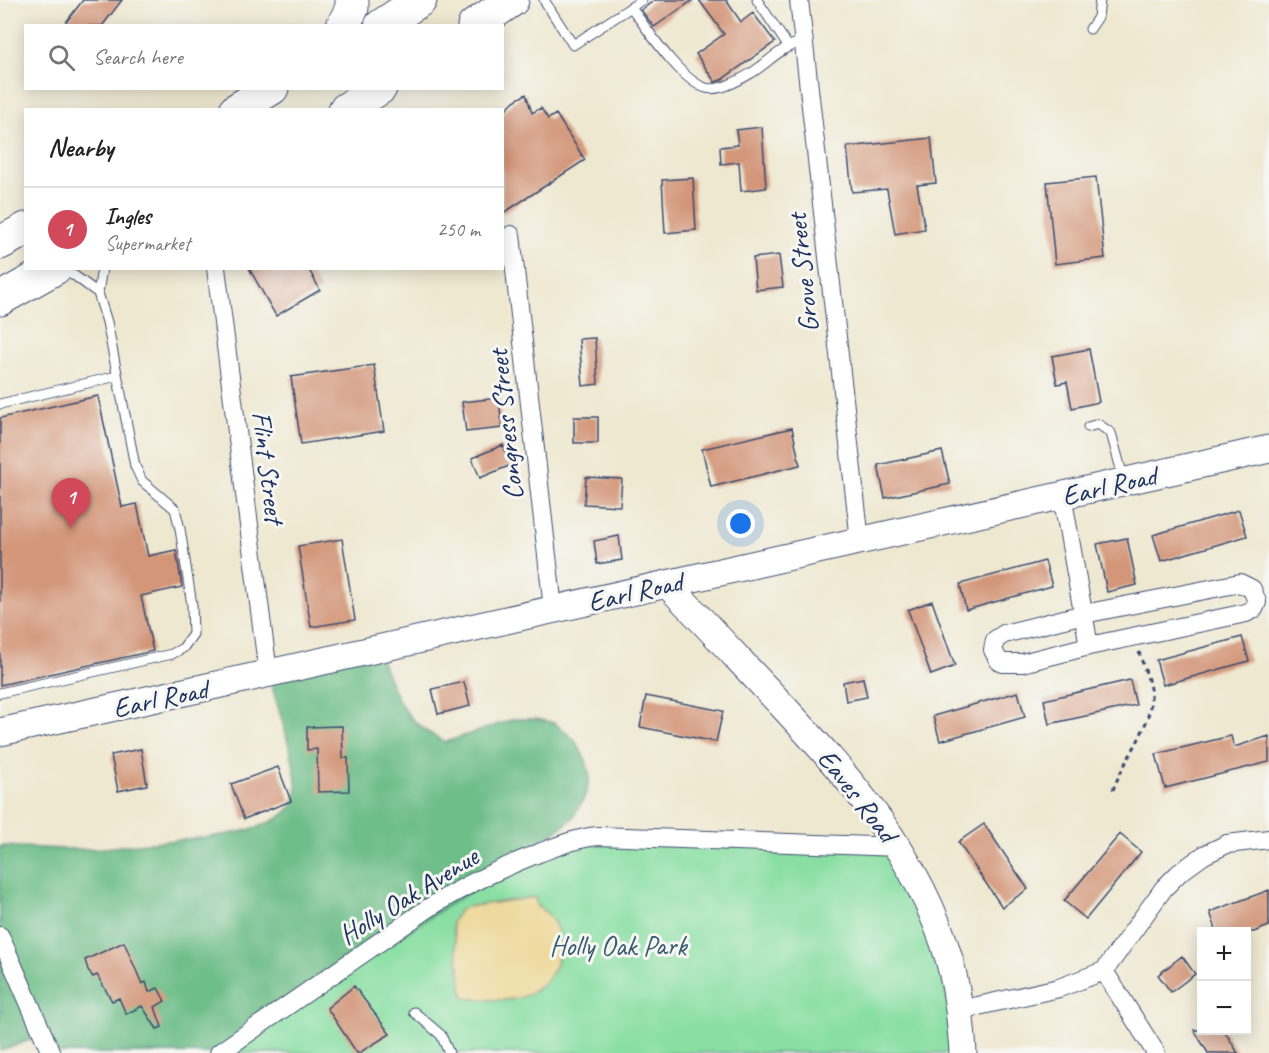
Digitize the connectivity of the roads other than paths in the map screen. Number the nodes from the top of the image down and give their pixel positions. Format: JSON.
{"nodes":[{"id":1,"x":352,"y":0,"type":"edge"},
{"id":2,"x":420,"y":0,"type":"edge"},
{"id":3,"x":512,"y":0,"type":"edge"},
{"id":4,"x":544,"y":0,"type":"edge"},
{"id":5,"x":642,"y":0,"type":"edge"},
{"id":6,"x":799,"y":0,"type":"edge"},
{"id":7,"x":1100,"y":0,"type":"edge"},
{"id":8,"x":761,"y":1,"type":"edge"},
{"id":9,"x":631,"y":7,"type":"junction"},
{"id":10,"x":344,"y":24,"type":"edge"},
{"id":11,"x":384,"y":24,"type":"edge"},
{"id":12,"x":477,"y":24,"type":"edge"},
{"id":13,"x":1090,"y":29,"type":"dead end"},
{"id":14,"x":796,"y":44,"type":"junction"},
{"id":15,"x":259,"y":90,"type":"edge"},
{"id":16,"x":269,"y":90,"type":"edge"},
{"id":17,"x":236,"y":108,"type":"edge"},
{"id":18,"x":237,"y":108,"type":"edge"},
{"id":19,"x":24,"y":230,"type":"edge"},
{"id":20,"x":511,"y":235,"type":"dead end"},
{"id":21,"x":0,"y":243,"type":"edge"},
{"id":22,"x":52,"y":270,"type":"edge"},
{"id":23,"x":57,"y":270,"type":"edge"},
{"id":24,"x":102,"y":270,"type":"edge"},
{"id":25,"x":216,"y":270,"type":"edge"},
{"id":26,"x":98,"y":293,"type":"junction"},
{"id":27,"x":0,"y":299,"type":"edge"},
{"id":28,"x":117,"y":376,"type":"junction"},
{"id":29,"x":0,"y":404,"type":"edge"},
{"id":30,"x":1088,"y":427,"type":"dead end"},
{"id":31,"x":1269,"y":448,"type":"edge"},
{"id":32,"x":1124,"y":481,"type":"junction"},
{"id":33,"x":1062,"y":495,"type":"junction"},
{"id":34,"x":860,"y":541,"type":"junction"},
{"id":35,"x":668,"y":584,"type":"junction"},
{"id":36,"x":553,"y":609,"type":"junction"},
{"id":37,"x":1084,"y":614,"type":"junction"},
{"id":38,"x":1089,"y":646,"type":"junction"},
{"id":39,"x":268,"y":673,"type":"junction"},
{"id":40,"x":0,"y":693,"type":"edge"},
{"id":41,"x":0,"y":732,"type":"edge"},
{"id":42,"x":1269,"y":839,"type":"edge"},
{"id":43,"x":899,"y":847,"type":"junction"},
{"id":44,"x":0,"y":936,"type":"edge"},
{"id":45,"x":1104,"y":971,"type":"junction"},
{"id":46,"x":960,"y":1010,"type":"junction"},
{"id":47,"x":414,"y":1012,"type":"dead end"},
{"id":48,"x":51,"y":1053,"type":"edge"},
{"id":49,"x":219,"y":1053,"type":"edge"},
{"id":50,"x":449,"y":1053,"type":"edge"},
{"id":51,"x":963,"y":1053,"type":"edge"},
{"id":52,"x":1156,"y":1053,"type":"edge"}],
"edges":[{"from":1,"to":10,"type":"highway"},
{"from":2,"to":11,"type":"highway"},
{"from":3,"to":12,"type":"highway"},
{"from":4,"to":9,"type":"lane"},
{"from":5,"to":9,"type":"lane"},
{"from":6,"to":14,"type":"street","name":"Grove Street"},
{"from":7,"to":13,"type":"lane"},
{"from":8,"to":14,"type":"lane"},
{"from":9,"to":14,"type":"lane"},
{"from":14,"to":34,"type":"street","name":"Grove Street"},
{"from":15,"to":17,"type":"highway"},
{"from":16,"to":18,"type":"highway"},
{"from":19,"to":21,"type":"highway"},
{"from":20,"to":36,"type":"street","name":"Congress Street"},
{"from":22,"to":27,"type":"highway"},
{"from":23,"to":26,"type":"lane"},
{"from":24,"to":26,"type":"lane"},
{"from":25,"to":39,"type":"street","name":"Flint Street"},
{"from":26,"to":28,"type":"lane"},
{"from":28,"to":29,"type":"lane"},
{"from":28,"to":40,"type":"lane"},
{"from":30,"to":32,"type":"lane"},
{"from":31,"to":32,"type":"main road","name":"Earl Road"},
{"from":32,"to":33,"type":"main road","name":"Earl Road"},
{"from":33,"to":34,"type":"main road","name":"Earl Road"},
{"from":33,"to":37,"type":"street"},
{"from":34,"to":35,"type":"main road","name":"Earl Road"},
{"from":35,"to":36,"type":"main road","name":"Earl Road"},
{"from":35,"to":43,"type":"main road","name":"Eaves Road"},
{"from":36,"to":39,"type":"main road","name":"Earl Road"},
{"from":37,"to":38,"type":"street"},
{"from":37,"to":38,"type":"street"},
{"from":37,"to":38,"type":"street"},
{"from":39,"to":41,"type":"main road","name":"Earl Road"},
{"from":42,"to":45,"type":"street"},
{"from":43,"to":46,"type":"main road","name":"Eaves Road"},
{"from":43,"to":49,"type":"street","name":"Holly Oak Avenue"},
{"from":44,"to":48,"type":"street"},
{"from":45,"to":46,"type":"street"},
{"from":45,"to":52,"type":"street"},
{"from":46,"to":51,"type":"main road","name":"Eaves Road"},
{"from":47,"to":50,"type":"lane"}]}
